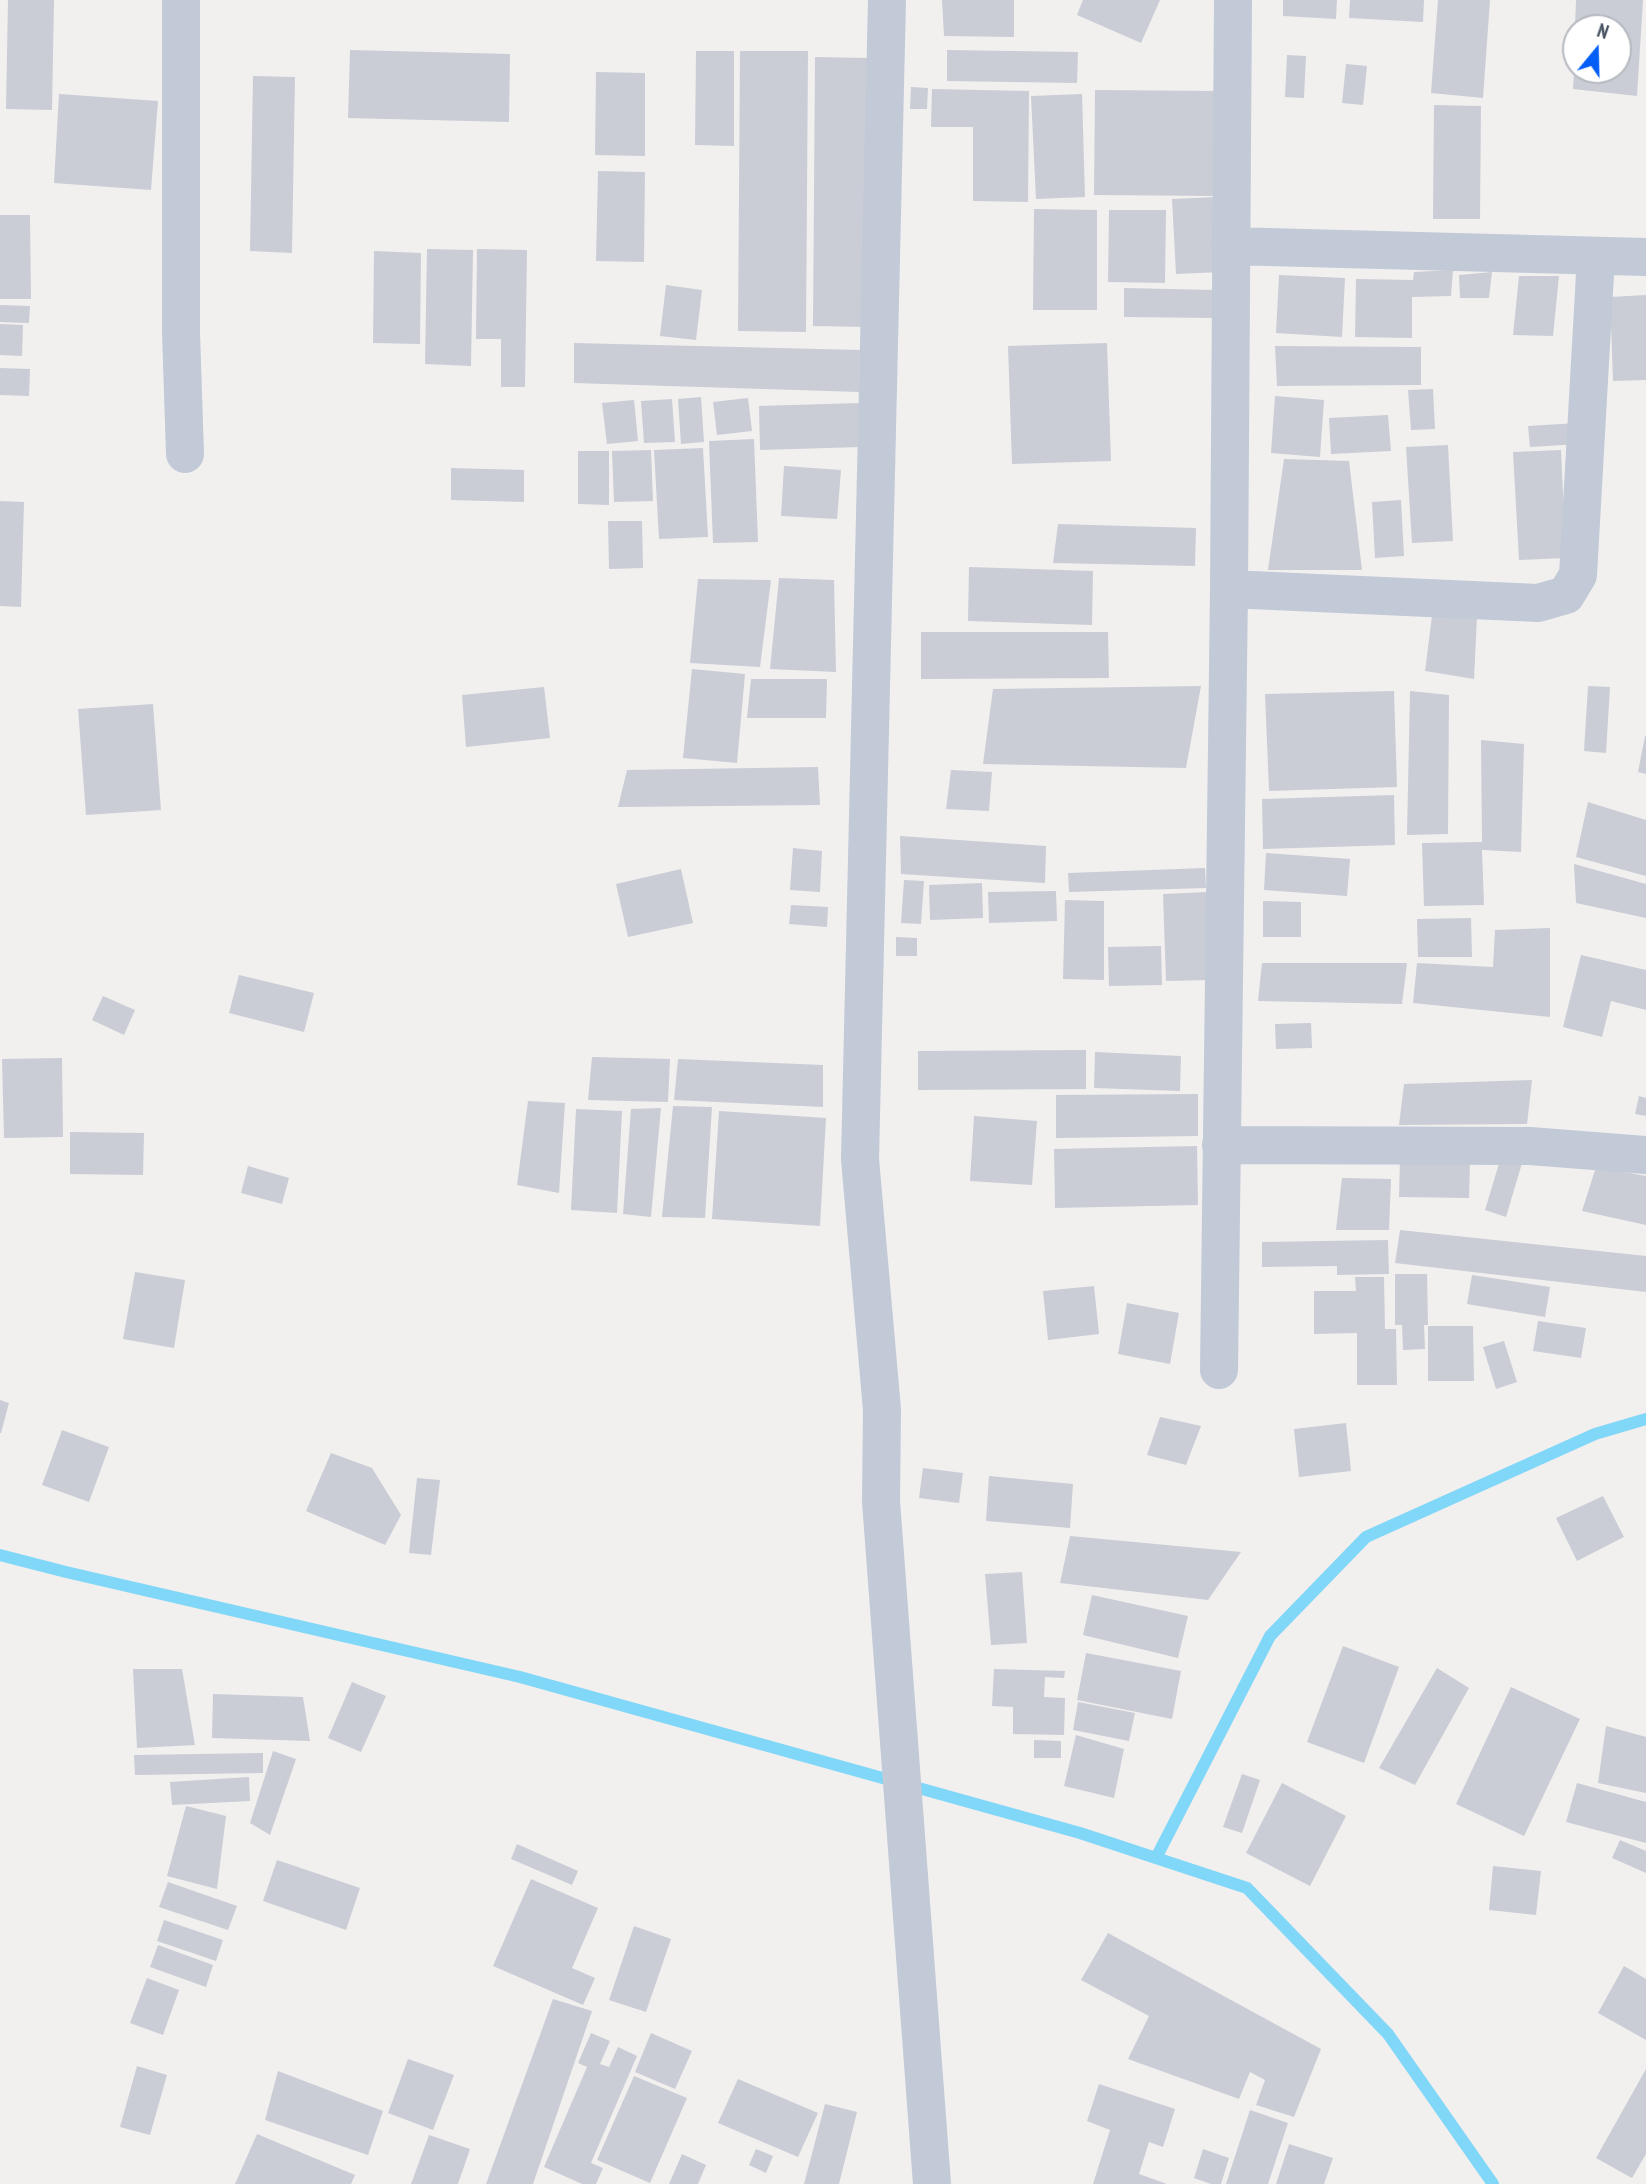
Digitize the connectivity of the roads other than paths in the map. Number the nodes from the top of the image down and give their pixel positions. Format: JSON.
{"nodes":[{"id":1,"x":181,"y":0,"type":"edge"},
{"id":2,"x":887,"y":0,"type":"edge"},
{"id":3,"x":1233,"y":0,"type":"edge"},
{"id":4,"x":1230,"y":246,"type":"junction"},
{"id":5,"x":1597,"y":256,"type":"junction"},
{"id":6,"x":1646,"y":257,"type":"edge"},
{"id":7,"x":186,"y":454,"type":"dead end"},
{"id":8,"x":1229,"y":589,"type":"junction"},
{"id":9,"x":1222,"y":1145,"type":"junction"},
{"id":10,"x":1646,"y":1155,"type":"edge"},
{"id":11,"x":1219,"y":1370,"type":"dead end"},
{"id":12,"x":932,"y":2184,"type":"edge"}],
"edges":[{"from":1,"to":7,"type":"street"},
{"from":2,"to":12,"type":"street"},
{"from":3,"to":4,"type":"street"},
{"from":4,"to":5,"type":"street"},
{"from":4,"to":8,"type":"street"},
{"from":5,"to":6,"type":"street"},
{"from":5,"to":8,"type":"street"},
{"from":8,"to":9,"type":"street"},
{"from":9,"to":10,"type":"street"},
{"from":9,"to":11,"type":"street"}]}
